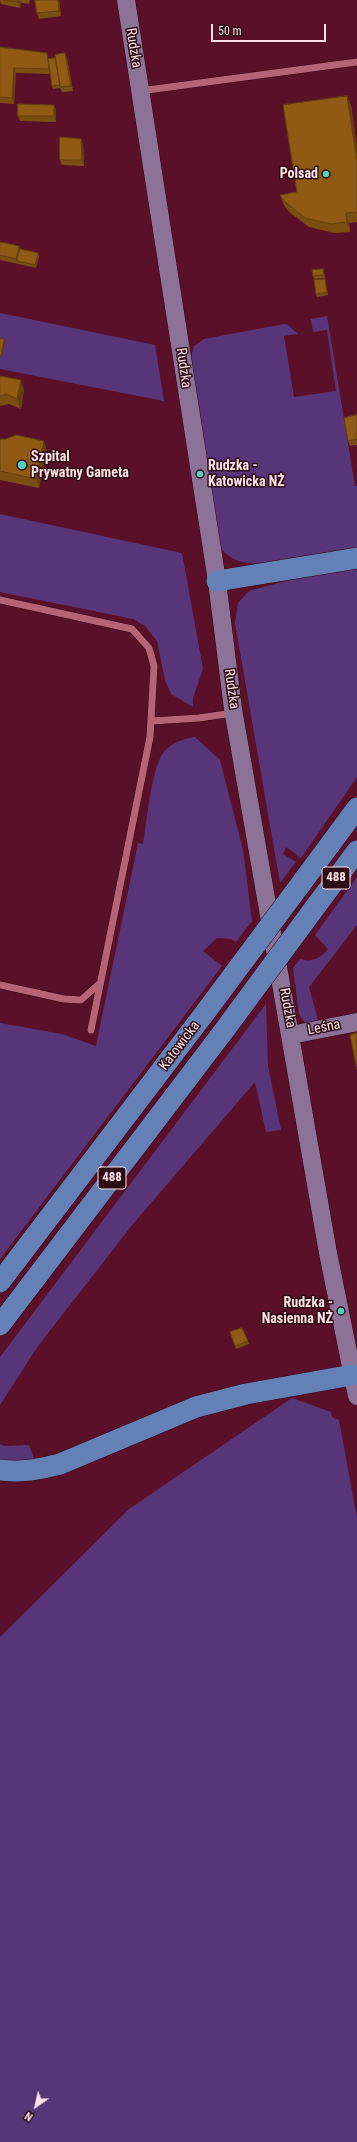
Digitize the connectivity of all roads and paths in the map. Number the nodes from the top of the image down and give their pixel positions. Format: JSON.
{"nodes":[{"id":1,"x":126,"y":0,"type":"edge"},
{"id":2,"x":357,"y":62,"type":"edge"},
{"id":3,"x":140,"y":91,"type":"junction"},
{"id":4,"x":357,"y":558,"type":"edge"},
{"id":5,"x":217,"y":581,"type":"junction"},
{"id":6,"x":0,"y":600,"type":"edge"},
{"id":7,"x":234,"y":712,"type":"junction"},
{"id":8,"x":152,"y":721,"type":"junction"},
{"id":9,"x":357,"y":802,"type":"edge"},
{"id":10,"x":357,"y":808,"type":"edge"},
{"id":11,"x":340,"y":830,"type":"junction"},
{"id":12,"x":357,"y":851,"type":"edge"},
{"id":13,"x":100,"y":983,"type":"junction"},
{"id":14,"x":0,"y":985,"type":"edge"},
{"id":15,"x":357,"y":1022,"type":"edge"},
{"id":16,"x":91,"y":1030,"type":"dead end"},
{"id":17,"x":291,"y":1035,"type":"junction"},
{"id":18,"x":0,"y":1282,"type":"edge"},
{"id":19,"x":0,"y":1325,"type":"edge"},
{"id":20,"x":352,"y":1375,"type":"junction"},
{"id":21,"x":357,"y":1396,"type":"edge"},
{"id":22,"x":0,"y":1470,"type":"edge"}],
"edges":[{"from":1,"to":3,"type":"street","name":"Rudzka"},
{"from":2,"to":3,"type":"lane"},
{"from":3,"to":5,"type":"street","name":"Rudzka"},
{"from":4,"to":5,"type":"main road"},
{"from":5,"to":7,"type":"street","name":"Rudzka"},
{"from":6,"to":8,"type":"lane"},
{"from":7,"to":8,"type":"lane"},
{"from":7,"to":17,"type":"street","name":"Rudzka"},
{"from":8,"to":13,"type":"lane"},
{"from":9,"to":11,"type":"main road"},
{"from":10,"to":11,"type":"main road","name":"Katowicka","number":"488"},
{"from":11,"to":18,"type":"main road","name":"Katowicka","number":"488","bridge":true},
{"from":12,"to":19,"type":"main road","name":"Katowicka","number":"488","bridge":true},
{"from":13,"to":14,"type":"lane"},
{"from":13,"to":16,"type":"lane"},
{"from":15,"to":17,"type":"street","name":"Leśna"},
{"from":17,"to":20,"type":"street","name":"Rudzka"},
{"from":20,"to":21,"type":"street","name":"Rudzka"},
{"from":20,"to":22,"type":"main road"}]}
